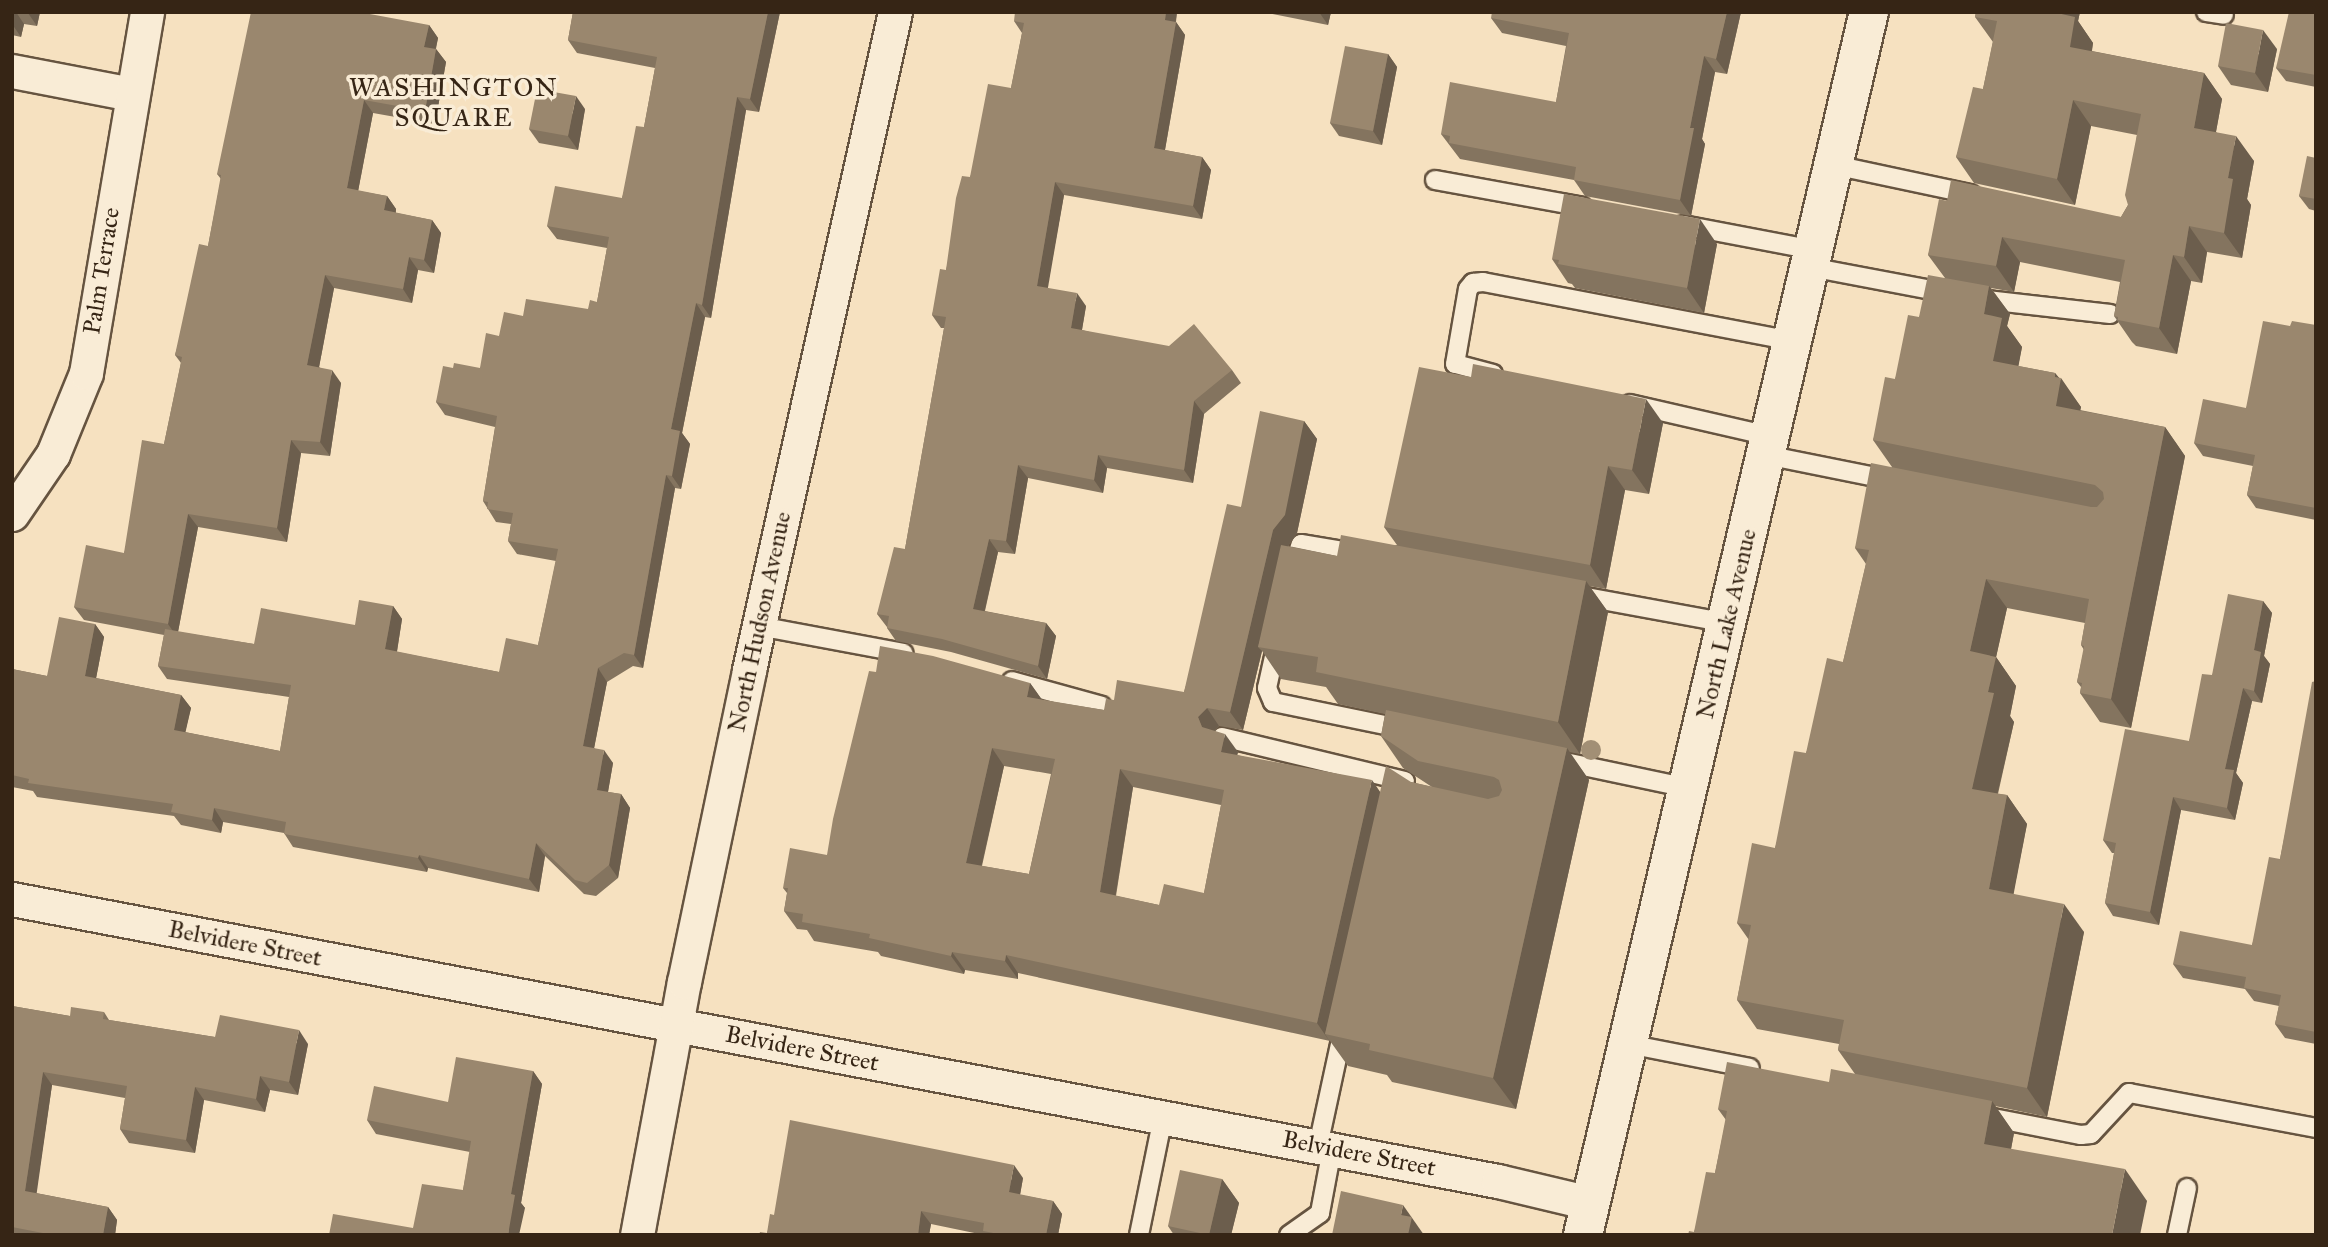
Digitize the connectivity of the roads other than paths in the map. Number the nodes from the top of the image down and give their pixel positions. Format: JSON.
{"nodes":[{"id":1,"x":147,"y":12,"type":"edge"},
{"id":2,"x":895,"y":12,"type":"edge"},
{"id":3,"x":1869,"y":12,"type":"edge"},
{"id":4,"x":12,"y":71,"type":"edge"},
{"id":5,"x":131,"y":94,"type":"junction"},
{"id":6,"x":1834,"y":165,"type":"junction"},
{"id":7,"x":1435,"y":180,"type":"dead end"},
{"id":8,"x":1988,"y":198,"type":"edge"},
{"id":9,"x":1606,"y":211,"type":"edge"},
{"id":10,"x":1671,"y":223,"type":"edge"},
{"id":11,"x":1812,"y":258,"type":"junction"},
{"id":12,"x":2110,"y":314,"type":"dead end"},
{"id":13,"x":1792,"y":341,"type":"junction"},
{"id":14,"x":1517,"y":379,"type":"edge"},
{"id":15,"x":1613,"y":400,"type":"edge"},
{"id":16,"x":1768,"y":446,"type":"junction"},
{"id":17,"x":1908,"y":484,"type":"edge"},
{"id":18,"x":12,"y":514,"type":"edge"},
{"id":19,"x":1378,"y":557,"type":"edge"},
{"id":20,"x":1289,"y":589,"type":"edge"},
{"id":21,"x":1555,"y":591,"type":"edge"},
{"id":22,"x":1727,"y":623,"type":"junction"},
{"id":23,"x":759,"y":626,"type":"junction"},
{"id":24,"x":1280,"y":626,"type":"edge"},
{"id":25,"x":925,"y":658,"type":"edge"},
{"id":26,"x":1000,"y":677,"type":"edge"},
{"id":27,"x":1102,"y":706,"type":"edge"},
{"id":28,"x":1423,"y":733,"type":"edge"},
{"id":29,"x":1222,"y":737,"type":"edge"},
{"id":30,"x":1532,"y":755,"type":"edge"},
{"id":31,"x":1688,"y":788,"type":"junction"},
{"id":32,"x":1419,"y":791,"type":"edge"},
{"id":33,"x":12,"y":899,"type":"edge"},
{"id":34,"x":1347,"y":1013,"type":"edge"},
{"id":35,"x":677,"y":1025,"type":"junction"},
{"id":36,"x":1628,"y":1044,"type":"junction"},
{"id":37,"x":1770,"y":1073,"type":"edge"},
{"id":38,"x":1959,"y":1111,"type":"edge"},
{"id":39,"x":1163,"y":1117,"type":"junction"},
{"id":40,"x":2316,"y":1128,"type":"edge"},
{"id":41,"x":1325,"y":1148,"type":"junction"},
{"id":42,"x":2187,"y":1188,"type":"dead end"},
{"id":43,"x":1587,"y":1219,"type":"edge"},
{"id":44,"x":638,"y":1235,"type":"edge"},
{"id":45,"x":1139,"y":1235,"type":"edge"},
{"id":46,"x":1289,"y":1235,"type":"edge"},
{"id":47,"x":2177,"y":1235,"type":"edge"}],
"edges":[{"from":1,"to":5,"type":"street","name":"Palm Terrace"},
{"from":2,"to":23,"type":"street","name":"North Hudson Avenue"},
{"from":3,"to":6,"type":"main road","name":"North Lake Avenue"},
{"from":4,"to":5,"type":"street"},
{"from":5,"to":18,"type":"street","name":"Palm Terrace"},
{"from":6,"to":8,"type":"lane"},
{"from":6,"to":11,"type":"main road","name":"North Lake Avenue"},
{"from":7,"to":9,"type":"lane"},
{"from":10,"to":11,"type":"lane"},
{"from":11,"to":12,"type":"lane"},
{"from":11,"to":13,"type":"main road","name":"North Lake Avenue"},
{"from":13,"to":14,"type":"lane"},
{"from":13,"to":16,"type":"main road","name":"North Lake Avenue"},
{"from":15,"to":16,"type":"lane"},
{"from":16,"to":17,"type":"lane"},
{"from":16,"to":22,"type":"main road","name":"North Lake Avenue"},
{"from":19,"to":20,"type":"lane"},
{"from":21,"to":22,"type":"lane"},
{"from":22,"to":31,"type":"main road","name":"North Lake Avenue"},
{"from":23,"to":25,"type":"lane"},
{"from":23,"to":35,"type":"street","name":"North Hudson Avenue"},
{"from":24,"to":28,"type":"lane"},
{"from":26,"to":27,"type":"lane"},
{"from":29,"to":32,"type":"lane"},
{"from":30,"to":31,"type":"lane"},
{"from":31,"to":36,"type":"main road","name":"North Lake Avenue"},
{"from":33,"to":35,"type":"street","name":"Belvidere Street"},
{"from":34,"to":41,"type":"lane"},
{"from":35,"to":39,"type":"street","name":"Belvidere Street"},
{"from":35,"to":44,"type":"street","name":"North Hudson Avenue"},
{"from":36,"to":37,"type":"lane"},
{"from":36,"to":43,"type":"main road","name":"North Lake Avenue"},
{"from":38,"to":40,"type":"lane"},
{"from":39,"to":41,"type":"street","name":"Belvidere Street"},
{"from":39,"to":45,"type":"lane"},
{"from":41,"to":43,"type":"street","name":"Belvidere Street"},
{"from":41,"to":46,"type":"lane"},
{"from":42,"to":47,"type":"lane"}]}
